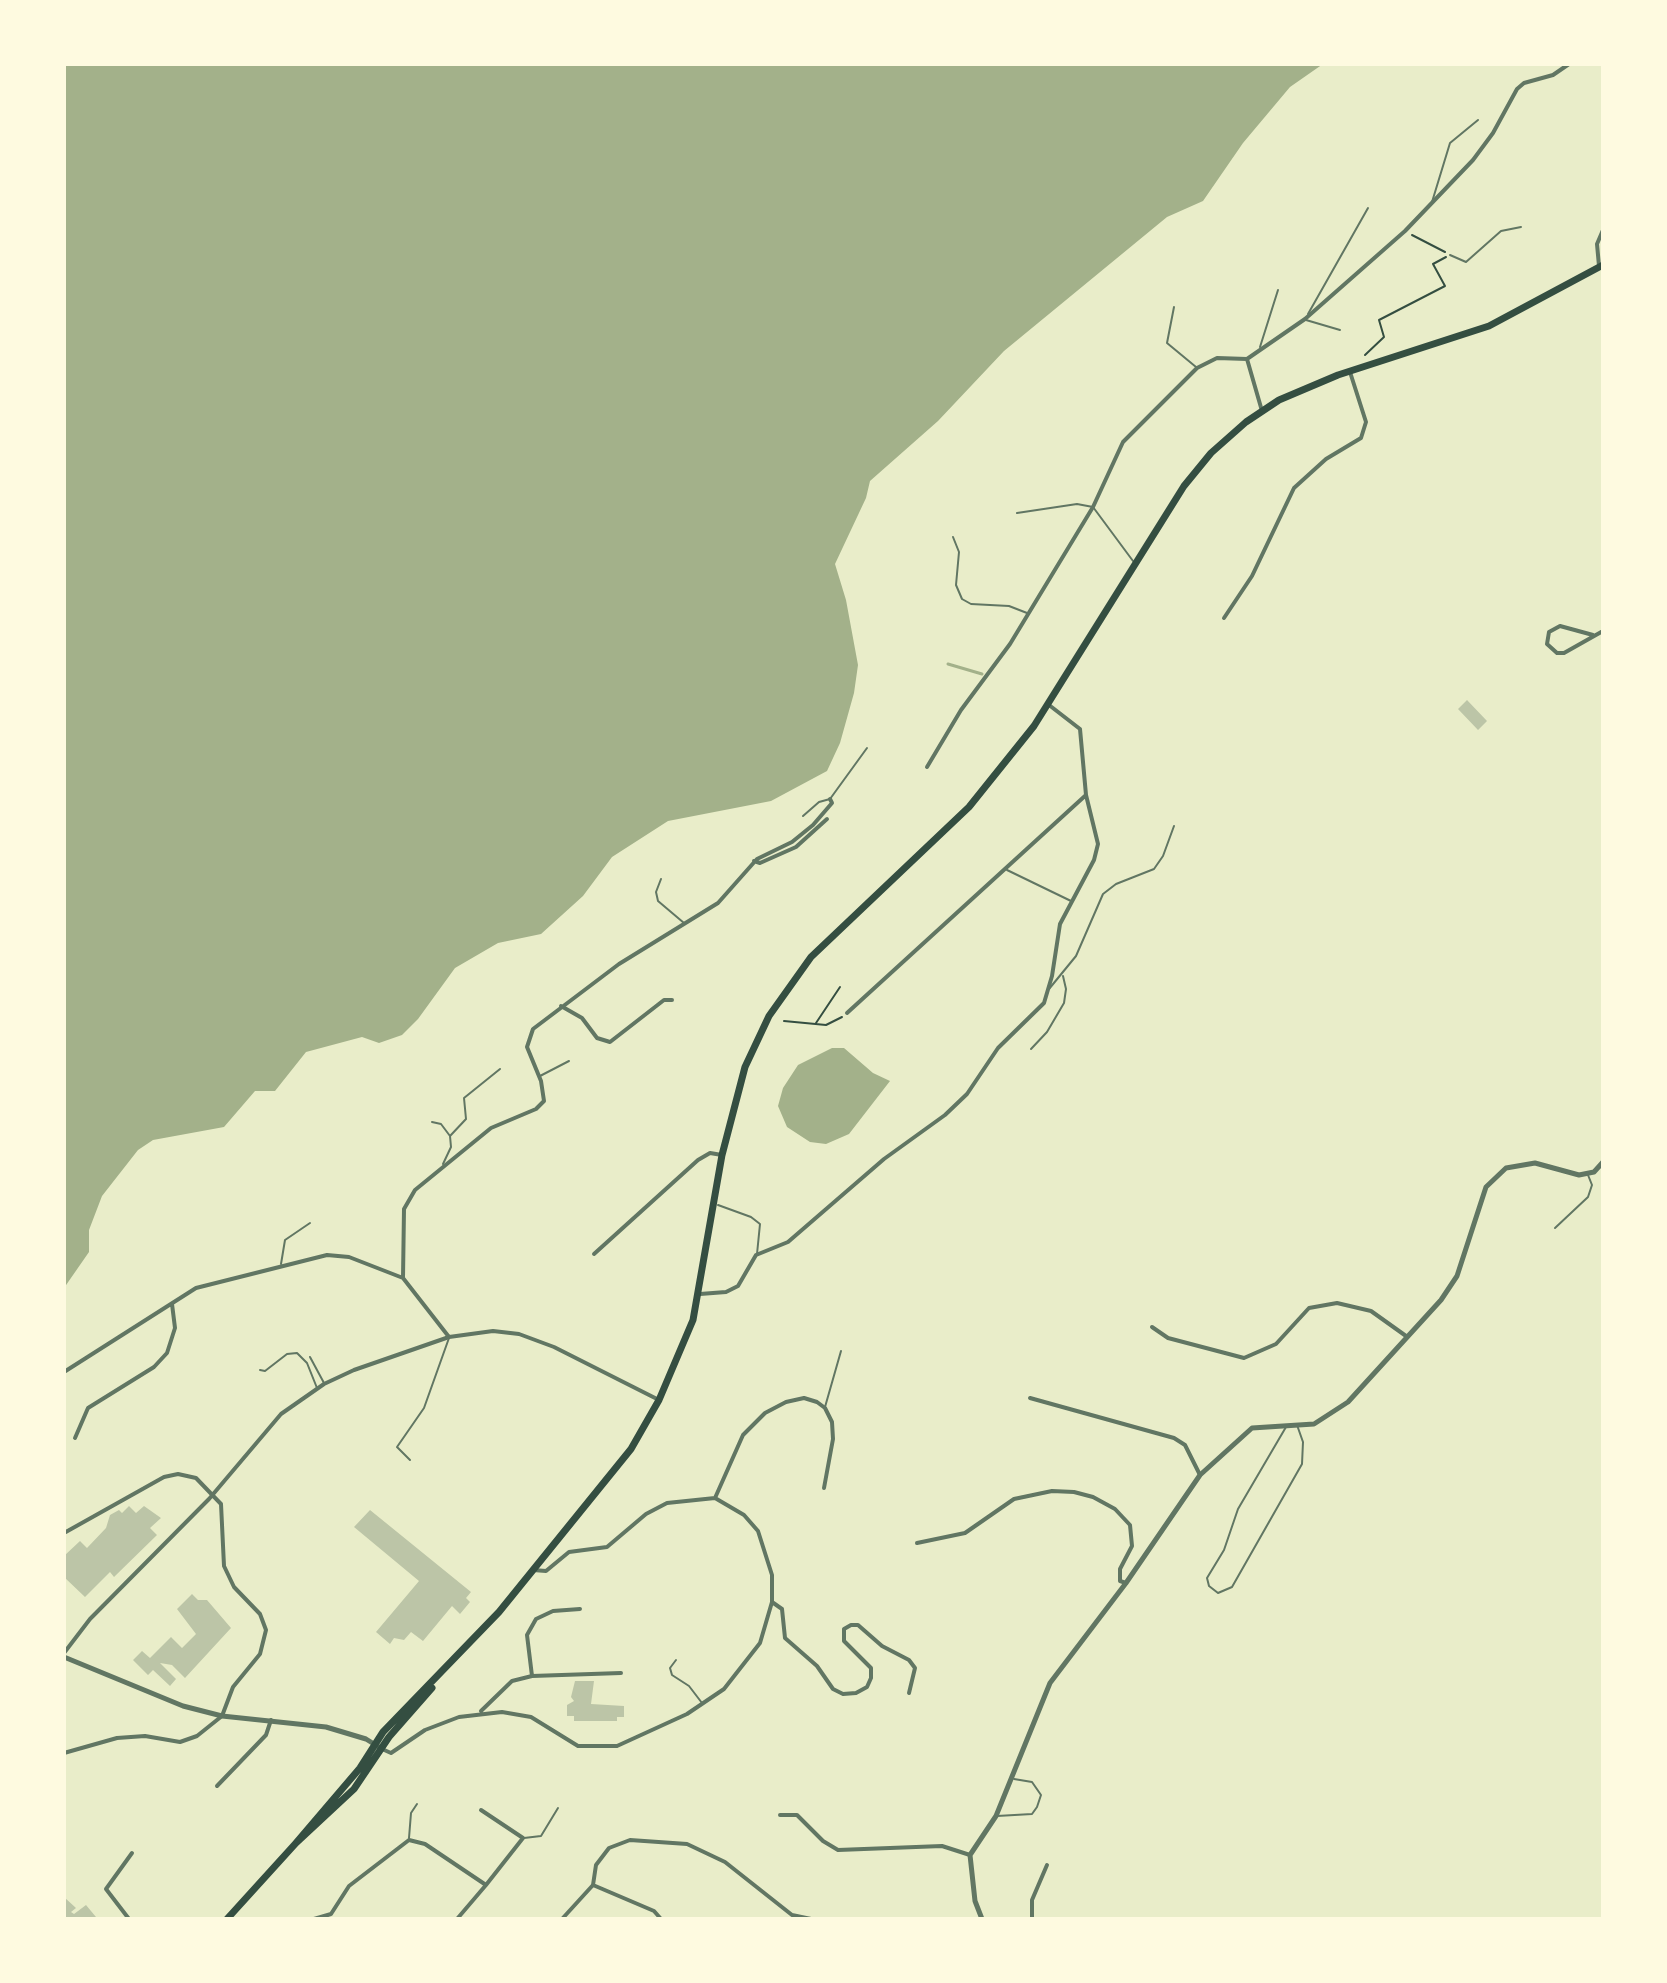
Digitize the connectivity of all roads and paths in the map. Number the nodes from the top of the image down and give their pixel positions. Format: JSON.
{"nodes":[{"id":1,"x":1569,"y":64,"type":"edge"},
{"id":2,"x":1478,"y":120,"type":"dead end"},
{"id":3,"x":1432,"y":202,"type":"junction"},
{"id":4,"x":1368,"y":208,"type":"dead end"},
{"id":5,"x":1521,"y":227,"type":"dead end"},
{"id":6,"x":1603,"y":230,"type":"edge"},
{"id":7,"x":1405,"y":231,"type":"junction"},
{"id":8,"x":1450,"y":255,"type":"junction"},
{"id":9,"x":1601,"y":265,"type":"edge"},
{"id":10,"x":1278,"y":290,"type":"dead end"},
{"id":11,"x":1174,"y":307,"type":"dead end"},
{"id":12,"x":1305,"y":319,"type":"junction"},
{"id":13,"x":1340,"y":330,"type":"dead end"},
{"id":14,"x":1260,"y":347,"type":"junction"},
{"id":15,"x":1365,"y":355,"type":"dead end"},
{"id":16,"x":1247,"y":359,"type":"junction"},
{"id":17,"x":1197,"y":368,"type":"junction"},
{"id":18,"x":1350,"y":372,"type":"junction"},
{"id":19,"x":1262,"y":411,"type":"junction"},
{"id":20,"x":1093,"y":507,"type":"junction"},
{"id":21,"x":1017,"y":513,"type":"dead end"},
{"id":22,"x":953,"y":537,"type":"dead end"},
{"id":23,"x":1137,"y":564,"type":"junction"},
{"id":24,"x":1028,"y":614,"type":"junction"},
{"id":25,"x":1224,"y":618,"type":"dead end"},
{"id":26,"x":1603,"y":631,"type":"edge"},
{"id":27,"x":1593,"y":635,"type":"junction"},
{"id":28,"x":1048,"y":705,"type":"junction"},
{"id":29,"x":867,"y":748,"type":"dead end"},
{"id":30,"x":927,"y":767,"type":"dead end"},
{"id":31,"x":1086,"y":795,"type":"junction"},
{"id":32,"x":830,"y":799,"type":"junction"},
{"id":33,"x":803,"y":816,"type":"dead end"},
{"id":34,"x":827,"y":819,"type":"dead end"},
{"id":35,"x":1174,"y":826,"type":"dead end"},
{"id":36,"x":754,"y":861,"type":"junction"},
{"id":37,"x":1006,"y":869,"type":"junction"},
{"id":38,"x":661,"y":879,"type":"dead end"},
{"id":39,"x":1071,"y":901,"type":"junction"},
{"id":40,"x":684,"y":924,"type":"junction"},
{"id":41,"x":1063,"y":974,"type":"junction"},
{"id":42,"x":840,"y":987,"type":"dead end"},
{"id":43,"x":1048,"y":990,"type":"junction"},
{"id":44,"x":672,"y":1000,"type":"dead end"},
{"id":45,"x":561,"y":1006,"type":"junction"},
{"id":46,"x":847,"y":1013,"type":"joint"},
{"id":47,"x":784,"y":1021,"type":"dead end"},
{"id":48,"x":816,"y":1024,"type":"junction"},
{"id":49,"x":1031,"y":1049,"type":"dead end"},
{"id":50,"x":569,"y":1061,"type":"dead end"},
{"id":51,"x":500,"y":1069,"type":"dead end"},
{"id":52,"x":539,"y":1076,"type":"junction"},
{"id":53,"x":432,"y":1122,"type":"dead end"},
{"id":54,"x":450,"y":1136,"type":"junction"},
{"id":55,"x":722,"y":1155,"type":"junction"},
{"id":56,"x":1603,"y":1162,"type":"edge"},
{"id":57,"x":443,"y":1164,"type":"junction"},
{"id":58,"x":1587,"y":1174,"type":"junction"},
{"id":59,"x":715,"y":1204,"type":"junction"},
{"id":60,"x":310,"y":1223,"type":"dead end"},
{"id":61,"x":1555,"y":1228,"type":"dead end"},
{"id":62,"x":594,"y":1254,"type":"dead end"},
{"id":63,"x":756,"y":1255,"type":"junction"},
{"id":64,"x":281,"y":1265,"type":"junction"},
{"id":65,"x":403,"y":1278,"type":"junction"},
{"id":66,"x":700,"y":1294,"type":"junction"},
{"id":67,"x":172,"y":1304,"type":"junction"},
{"id":68,"x":1152,"y":1327,"type":"dead end"},
{"id":69,"x":1406,"y":1336,"type":"junction"},
{"id":70,"x":449,"y":1337,"type":"junction"},
{"id":71,"x":841,"y":1351,"type":"dead end"},
{"id":72,"x":310,"y":1357,"type":"dead end"},
{"id":73,"x":260,"y":1370,"type":"dead end"},
{"id":74,"x":64,"y":1372,"type":"edge"},
{"id":75,"x":324,"y":1384,"type":"junction"},
{"id":76,"x":317,"y":1389,"type":"junction"},
{"id":77,"x":1030,"y":1398,"type":"dead end"},
{"id":78,"x":659,"y":1400,"type":"junction"},
{"id":79,"x":825,"y":1408,"type":"junction"},
{"id":80,"x":1296,"y":1425,"type":"junction"},
{"id":81,"x":1287,"y":1426,"type":"junction"},
{"id":82,"x":75,"y":1438,"type":"dead end"},
{"id":83,"x":410,"y":1460,"type":"dead end"},
{"id":84,"x":1200,"y":1475,"type":"junction"},
{"id":85,"x":824,"y":1488,"type":"dead end"},
{"id":86,"x":213,"y":1494,"type":"junction"},
{"id":87,"x":715,"y":1498,"type":"junction"},
{"id":88,"x":64,"y":1533,"type":"edge"},
{"id":89,"x":917,"y":1543,"type":"dead end"},
{"id":90,"x":533,"y":1570,"type":"junction"},
{"id":91,"x":1126,"y":1583,"type":"junction"},
{"id":92,"x":772,"y":1602,"type":"junction"},
{"id":93,"x":580,"y":1609,"type":"dead end"},
{"id":94,"x":64,"y":1655,"type":"edge"},
{"id":95,"x":676,"y":1660,"type":"dead end"},
{"id":96,"x":621,"y":1673,"type":"dead end"},
{"id":97,"x":532,"y":1676,"type":"junction"},
{"id":98,"x":909,"y":1693,"type":"dead end"},
{"id":99,"x":703,"y":1704,"type":"junction"},
{"id":100,"x":479,"y":1713,"type":"junction"},
{"id":101,"x":222,"y":1716,"type":"junction"},
{"id":102,"x":271,"y":1720,"type":"junction"},
{"id":103,"x":379,"y":1746,"type":"junction"},
{"id":104,"x":64,"y":1753,"type":"edge"},
{"id":105,"x":1010,"y":1778,"type":"junction"},
{"id":106,"x":217,"y":1786,"type":"dead end"},
{"id":107,"x":417,"y":1804,"type":"dead end"},
{"id":108,"x":558,"y":1808,"type":"dead end"},
{"id":109,"x":481,"y":1810,"type":"dead end"},
{"id":110,"x":780,"y":1815,"type":"dead end"},
{"id":111,"x":996,"y":1816,"type":"junction"},
{"id":112,"x":523,"y":1838,"type":"junction"},
{"id":113,"x":409,"y":1840,"type":"junction"},
{"id":114,"x":132,"y":1853,"type":"dead end"},
{"id":115,"x":970,"y":1855,"type":"junction"},
{"id":116,"x":1047,"y":1865,"type":"dead end"},
{"id":117,"x":486,"y":1885,"type":"junction"},
{"id":118,"x":593,"y":1885,"type":"junction"},
{"id":119,"x":242,"y":1903,"type":"junction"},
{"id":120,"x":332,"y":1917,"type":"edge"},
{"id":121,"x":129,"y":1919,"type":"edge"},
{"id":122,"x":227,"y":1919,"type":"edge"},
{"id":123,"x":234,"y":1919,"type":"edge"},
{"id":124,"x":314,"y":1919,"type":"edge"},
{"id":125,"x":457,"y":1919,"type":"edge"},
{"id":126,"x":562,"y":1919,"type":"edge"},
{"id":127,"x":661,"y":1919,"type":"edge"},
{"id":128,"x":811,"y":1919,"type":"edge"},
{"id":129,"x":844,"y":1919,"type":"edge"},
{"id":130,"x":867,"y":1919,"type":"edge"},
{"id":131,"x":982,"y":1919,"type":"edge"},
{"id":132,"x":1032,"y":1919,"type":"edge"}],
"edges":[{"from":1,"to":3,"type":"street"},
{"from":2,"to":3,"type":"lane"},
{"from":3,"to":7,"type":"street"},
{"from":4,"to":12,"type":"lane"},
{"from":5,"to":8,"type":"lane"},
{"from":6,"to":9,"type":"street"},
{"from":7,"to":8,"type":"path"},
{"from":7,"to":12,"type":"street"},
{"from":8,"to":15,"type":"path"},
{"from":9,"to":18,"type":"main road"},
{"from":10,"to":14,"type":"lane"},
{"from":11,"to":17,"type":"lane"},
{"from":12,"to":13,"type":"lane"},
{"from":12,"to":14,"type":"street"},
{"from":14,"to":16,"type":"street"},
{"from":16,"to":17,"type":"street"},
{"from":16,"to":19,"type":"street"},
{"from":17,"to":20,"type":"street"},
{"from":18,"to":19,"type":"main road"},
{"from":18,"to":25,"type":"street"},
{"from":19,"to":23,"type":"main road"},
{"from":20,"to":21,"type":"lane"},
{"from":20,"to":23,"type":"lane"},
{"from":20,"to":24,"type":"street"},
{"from":22,"to":24,"type":"lane"},
{"from":23,"to":28,"type":"main road"},
{"from":24,"to":30,"type":"street"},
{"from":26,"to":27,"type":"street"},
{"from":27,"to":27,"type":"street"},
{"from":28,"to":31,"type":"street"},
{"from":28,"to":55,"type":"main road"},
{"from":29,"to":32,"type":"lane"},
{"from":31,"to":37,"type":"street"},
{"from":31,"to":39,"type":"street"},
{"from":32,"to":33,"type":"lane"},
{"from":32,"to":36,"type":"street"},
{"from":34,"to":36,"type":"street"},
{"from":35,"to":41,"type":"lane"},
{"from":36,"to":40,"type":"street"},
{"from":37,"to":39,"type":"lane"},
{"from":37,"to":46,"type":"street"},
{"from":38,"to":40,"type":"lane"},
{"from":39,"to":43,"type":"street"},
{"from":40,"to":45,"type":"street"},
{"from":41,"to":43,"type":"lane"},
{"from":41,"to":49,"type":"lane"},
{"from":42,"to":48,"type":"path"},
{"from":43,"to":63,"type":"street"},
{"from":44,"to":45,"type":"street"},
{"from":45,"to":52,"type":"street"},
{"from":46,"to":48,"type":"path"},
{"from":47,"to":48,"type":"path"},
{"from":50,"to":52,"type":"lane"},
{"from":51,"to":54,"type":"lane"},
{"from":52,"to":57,"type":"street"},
{"from":53,"to":54,"type":"lane"},
{"from":54,"to":57,"type":"lane"},
{"from":55,"to":59,"type":"main road"},
{"from":55,"to":62,"type":"street"},
{"from":56,"to":58,"type":"street"},
{"from":57,"to":65,"type":"street"},
{"from":58,"to":61,"type":"lane"},
{"from":58,"to":69,"type":"street"},
{"from":59,"to":63,"type":"lane"},
{"from":59,"to":66,"type":"main road"},
{"from":60,"to":64,"type":"lane"},
{"from":63,"to":66,"type":"street"},
{"from":64,"to":65,"type":"street"},
{"from":64,"to":67,"type":"street"},
{"from":65,"to":70,"type":"street"},
{"from":66,"to":78,"type":"main road"},
{"from":67,"to":74,"type":"street"},
{"from":67,"to":82,"type":"street"},
{"from":68,"to":69,"type":"street"},
{"from":69,"to":80,"type":"street"},
{"from":70,"to":75,"type":"street"},
{"from":70,"to":78,"type":"street"},
{"from":70,"to":83,"type":"lane"},
{"from":71,"to":79,"type":"lane"},
{"from":72,"to":75,"type":"lane"},
{"from":73,"to":76,"type":"lane"},
{"from":75,"to":76,"type":"street"},
{"from":76,"to":86,"type":"street"},
{"from":77,"to":84,"type":"street"},
{"from":78,"to":90,"type":"main road"},
{"from":79,"to":85,"type":"street"},
{"from":79,"to":87,"type":"street"},
{"from":80,"to":81,"type":"street"},
{"from":80,"to":81,"type":"lane"},
{"from":81,"to":84,"type":"street"},
{"from":84,"to":91,"type":"street"},
{"from":86,"to":88,"type":"street"},
{"from":86,"to":94,"type":"street"},
{"from":86,"to":101,"type":"street"},
{"from":87,"to":90,"type":"street"},
{"from":87,"to":92,"type":"street"},
{"from":89,"to":91,"type":"street"},
{"from":90,"to":103,"type":"main road"},
{"from":91,"to":105,"type":"street"},
{"from":92,"to":98,"type":"street"},
{"from":92,"to":99,"type":"street"},
{"from":93,"to":97,"type":"street"},
{"from":94,"to":101,"type":"street"},
{"from":95,"to":99,"type":"lane"},
{"from":96,"to":97,"type":"street"},
{"from":97,"to":100,"type":"street"},
{"from":99,"to":100,"type":"street"},
{"from":100,"to":103,"type":"street"},
{"from":101,"to":102,"type":"street"},
{"from":101,"to":104,"type":"street"},
{"from":102,"to":103,"type":"street"},
{"from":102,"to":106,"type":"street"},
{"from":103,"to":119,"type":"main road"},
{"from":105,"to":111,"type":"street"},
{"from":105,"to":111,"type":"lane"},
{"from":107,"to":113,"type":"lane"},
{"from":108,"to":112,"type":"lane"},
{"from":109,"to":112,"type":"street"},
{"from":110,"to":115,"type":"street"},
{"from":111,"to":115,"type":"street"},
{"from":112,"to":117,"type":"street"},
{"from":113,"to":117,"type":"street"},
{"from":113,"to":120,"type":"street"},
{"from":114,"to":121,"type":"street"},
{"from":115,"to":131,"type":"street"},
{"from":116,"to":132,"type":"street"},
{"from":117,"to":125,"type":"street"},
{"from":118,"to":126,"type":"street"},
{"from":118,"to":127,"type":"street"},
{"from":118,"to":128,"type":"street"},
{"from":119,"to":122,"type":"main road"},
{"from":119,"to":123,"type":"main road"},
{"from":120,"to":124,"type":"street"},
{"from":129,"to":130,"type":"street"}]}
